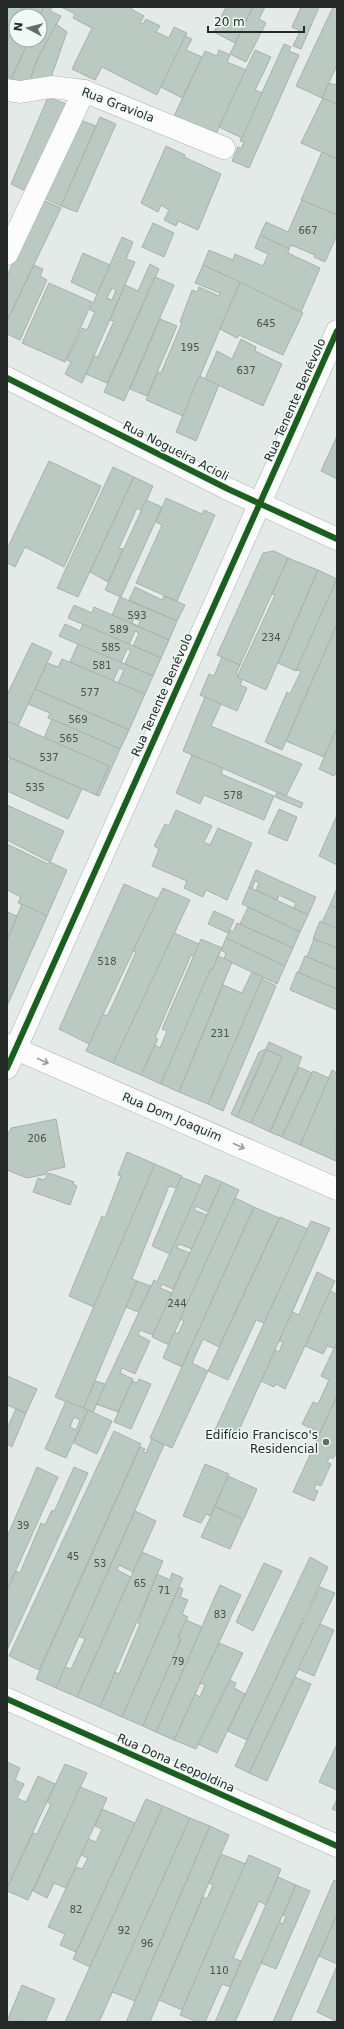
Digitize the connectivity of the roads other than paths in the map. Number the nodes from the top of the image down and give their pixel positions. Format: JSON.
{"nodes":[{"id":1,"x":7,"y":90,"type":"edge"},
{"id":2,"x":84,"y":91,"type":"junction"},
{"id":3,"x":224,"y":148,"type":"dead end"},
{"id":4,"x":7,"y":254,"type":"edge"},
{"id":5,"x":337,"y":331,"type":"edge"},
{"id":6,"x":7,"y":378,"type":"edge"},
{"id":7,"x":260,"y":505,"type":"junction"},
{"id":8,"x":337,"y":539,"type":"edge"},
{"id":9,"x":10,"y":1054,"type":"edge"},
{"id":10,"x":337,"y":1189,"type":"edge"},
{"id":11,"x":7,"y":1700,"type":"edge"},
{"id":12,"x":337,"y":1846,"type":"edge"}],
"edges":[{"from":1,"to":2,"type":"street","name":"Rua Graviola"},
{"from":2,"to":3,"type":"street","name":"Rua Graviola"},
{"from":2,"to":4,"type":"street"},
{"from":5,"to":7,"type":"street","name":"Rua Tenente Benévolo"},
{"from":6,"to":7,"type":"street","name":"Rua Nogueira Acioli"},
{"from":7,"to":8,"type":"street","name":"Rua Nogueira Acioli"},
{"from":7,"to":9,"type":"street","name":"Rua Tenente Benévolo"},
{"from":9,"to":10,"type":"street","name":"Rua Dom Joaquim","one_way":true},
{"from":11,"to":12,"type":"street","name":"Rua Dona Leopoldina"}]}
